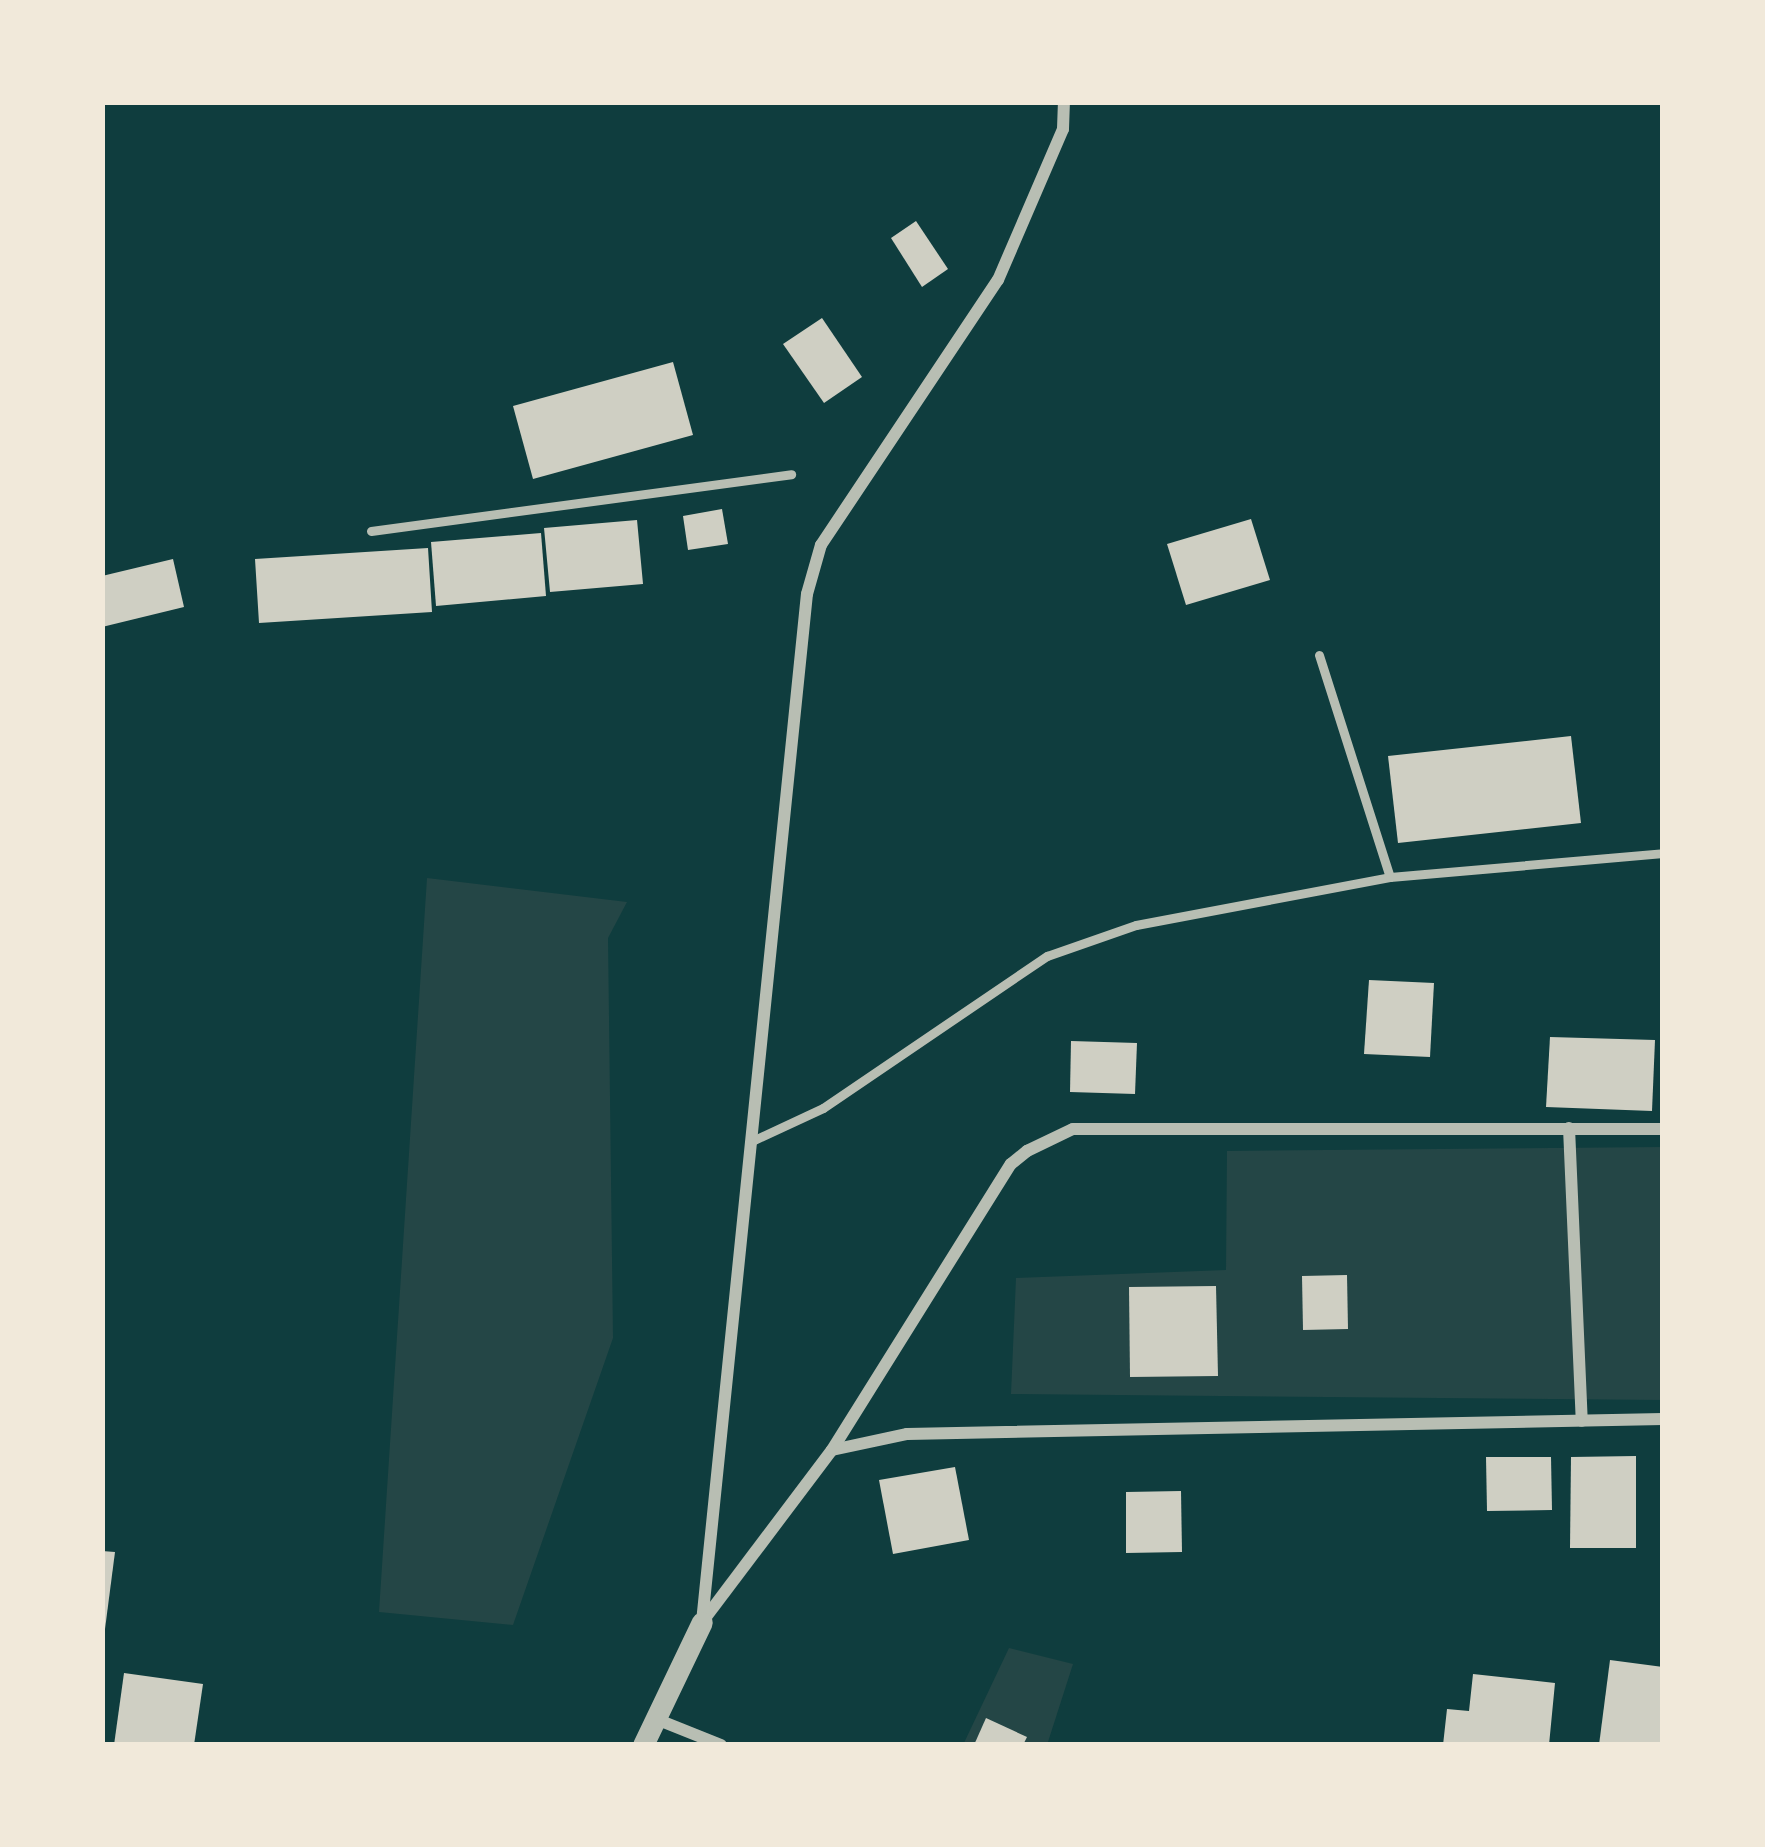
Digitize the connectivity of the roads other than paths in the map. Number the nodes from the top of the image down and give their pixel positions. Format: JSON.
{"nodes":[{"id":1,"x":1064,"y":102,"type":"edge"},
{"id":2,"x":790,"y":474,"type":"dead end"},
{"id":3,"x":371,"y":531,"type":"dead end"},
{"id":4,"x":1318,"y":655,"type":"dead end"},
{"id":5,"x":1663,"y":853,"type":"edge"},
{"id":6,"x":1390,"y":877,"type":"junction"},
{"id":7,"x":1569,"y":1128,"type":"junction"},
{"id":8,"x":1663,"y":1129,"type":"edge"},
{"id":9,"x":752,"y":1141,"type":"junction"},
{"id":10,"x":1663,"y":1419,"type":"edge"},
{"id":11,"x":1582,"y":1420,"type":"junction"},
{"id":12,"x":832,"y":1450,"type":"junction"},
{"id":13,"x":702,"y":1622,"type":"junction"},
{"id":14,"x":656,"y":1719,"type":"junction"},
{"id":15,"x":643,"y":1745,"type":"edge"},
{"id":16,"x":722,"y":1745,"type":"edge"}],
"edges":[{"from":1,"to":9,"type":"street"},
{"from":2,"to":3,"type":"lane"},
{"from":4,"to":6,"type":"lane"},
{"from":5,"to":6,"type":"lane"},
{"from":6,"to":9,"type":"lane"},
{"from":7,"to":8,"type":"street"},
{"from":7,"to":11,"type":"street"},
{"from":7,"to":12,"type":"street"},
{"from":9,"to":13,"type":"street"},
{"from":10,"to":11,"type":"street"},
{"from":11,"to":12,"type":"street"},
{"from":12,"to":13,"type":"street"},
{"from":13,"to":14,"type":"street"},
{"from":14,"to":15,"type":"street"},
{"from":14,"to":16,"type":"street"}]}
